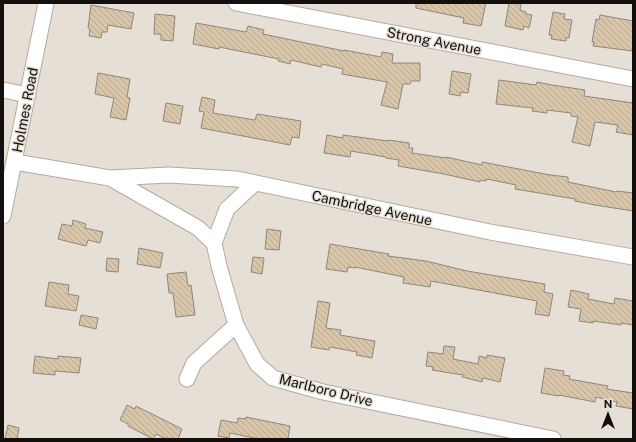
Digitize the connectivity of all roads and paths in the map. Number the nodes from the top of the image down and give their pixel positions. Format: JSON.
{"nodes":[{"id":1,"x":46,"y":3,"type":"edge"},
{"id":2,"x":236,"y":3,"type":"edge"},
{"id":3,"x":633,"y":79,"type":"edge"},
{"id":4,"x":3,"y":90,"type":"edge"},
{"id":5,"x":28,"y":95,"type":"junction"},
{"id":6,"x":15,"y":162,"type":"junction"},
{"id":7,"x":110,"y":178,"type":"junction"},
{"id":8,"x":255,"y":183,"type":"junction"},
{"id":9,"x":3,"y":216,"type":"edge"},
{"id":10,"x":214,"y":243,"type":"junction"},
{"id":11,"x":633,"y":256,"type":"edge"},
{"id":12,"x":236,"y":325,"type":"junction"},
{"id":13,"x":187,"y":379,"type":"dead end"},
{"id":14,"x":553,"y":439,"type":"edge"}],
"edges":[{"from":1,"to":5,"type":"street","name":"Holmes Road"},
{"from":2,"to":3,"type":"street","name":"Strong Avenue"},
{"from":4,"to":5,"type":"street"},
{"from":5,"to":6,"type":"street","name":"Holmes Road"},
{"from":6,"to":7,"type":"street"},
{"from":6,"to":9,"type":"street","name":"Holmes Road"},
{"from":7,"to":8,"type":"street","name":"Cambridge Avenue"},
{"from":7,"to":10,"type":"street"},
{"from":8,"to":10,"type":"street"},
{"from":8,"to":11,"type":"street","name":"Cambridge Avenue"},
{"from":10,"to":12,"type":"street","name":"Marlboro Drive"},
{"from":12,"to":13,"type":"street"},
{"from":12,"to":14,"type":"street","name":"Marlboro Drive"}]}
